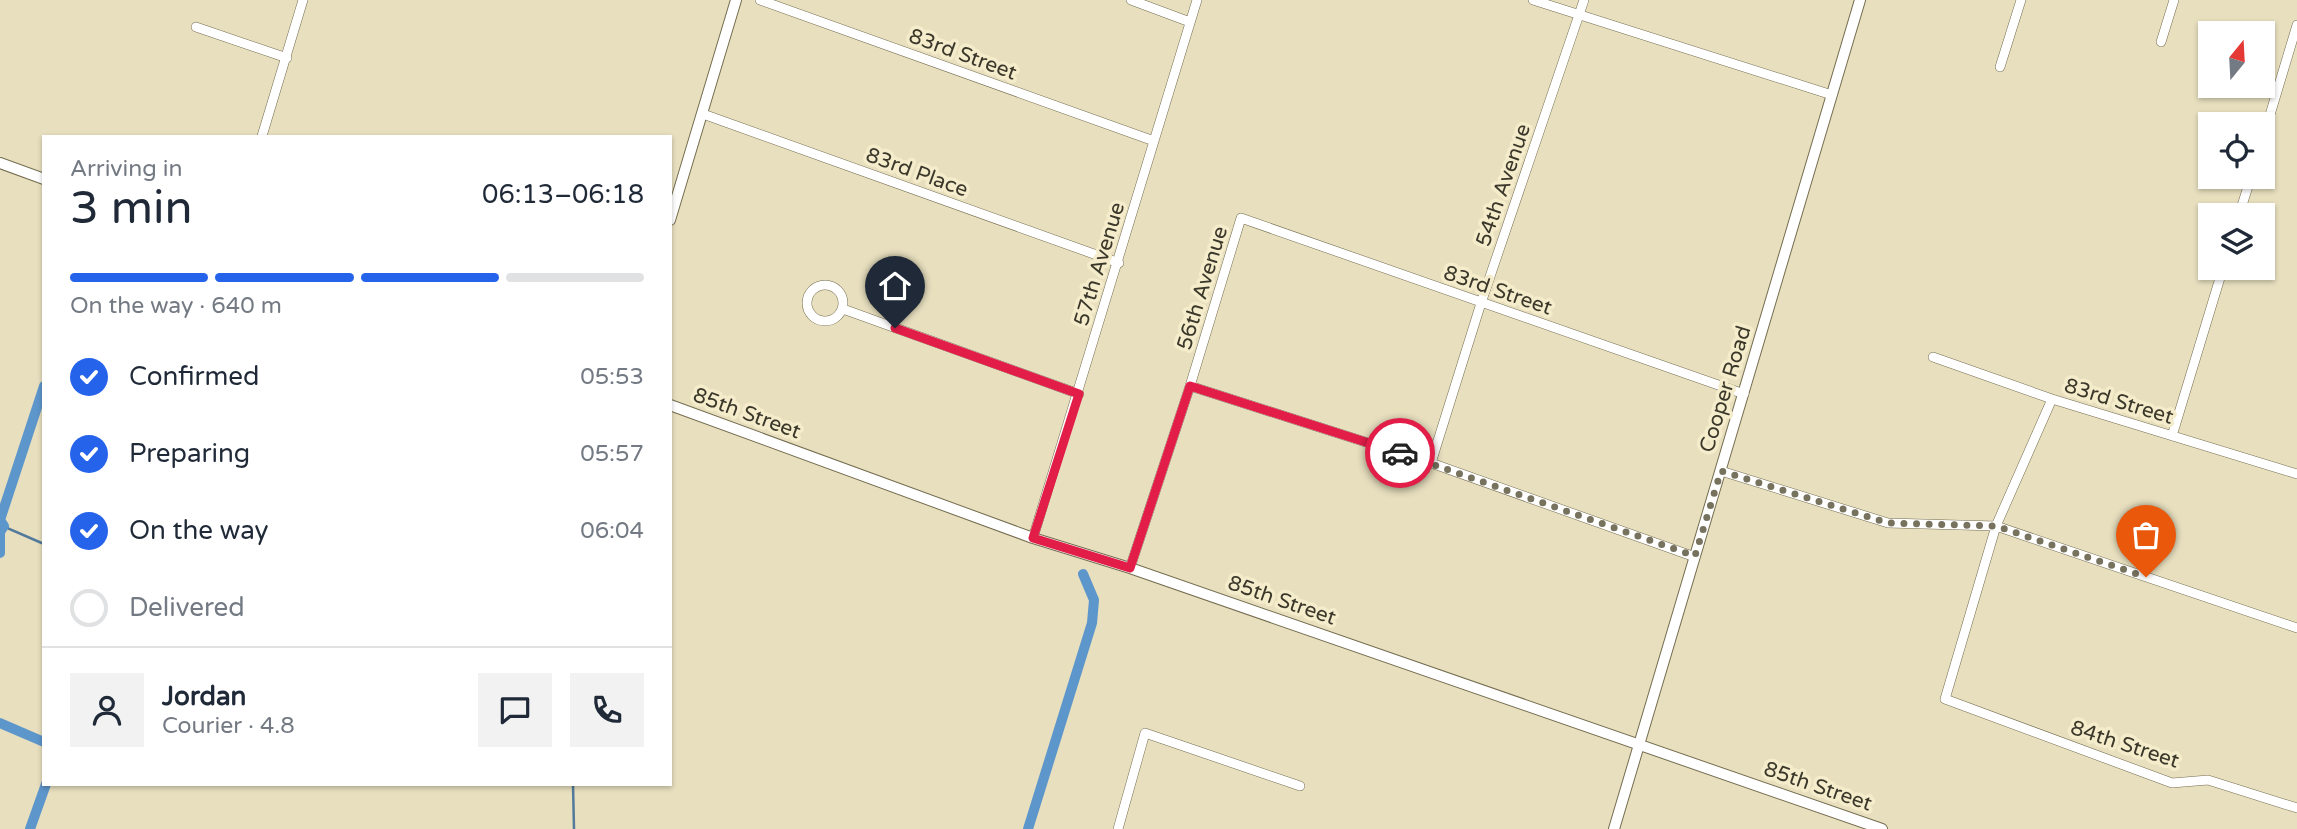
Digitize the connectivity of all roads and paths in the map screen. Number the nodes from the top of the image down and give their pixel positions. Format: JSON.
{"nodes":[{"id":1,"x":303,"y":0,"type":"edge"},
{"id":2,"x":736,"y":0,"type":"edge"},
{"id":3,"x":760,"y":0,"type":"edge"},
{"id":4,"x":1130,"y":0,"type":"edge"},
{"id":5,"x":1197,"y":0,"type":"edge"},
{"id":6,"x":1534,"y":0,"type":"edge"},
{"id":7,"x":1584,"y":0,"type":"edge"},
{"id":8,"x":1860,"y":0,"type":"edge"},
{"id":9,"x":2021,"y":0,"type":"edge"},
{"id":10,"x":2174,"y":0,"type":"edge"},
{"id":11,"x":1578,"y":16,"type":"junction"},
{"id":12,"x":1191,"y":22,"type":"junction"},
{"id":13,"x":2297,"y":25,"type":"edge"},
{"id":14,"x":196,"y":27,"type":"dead end"},
{"id":15,"x":2161,"y":42,"type":"dead end"},
{"id":16,"x":287,"y":58,"type":"junction"},
{"id":17,"x":2000,"y":67,"type":"dead end"},
{"id":18,"x":1832,"y":95,"type":"junction"},
{"id":19,"x":2271,"y":112,"type":"edge"},
{"id":20,"x":704,"y":114,"type":"junction"},
{"id":21,"x":262,"y":135,"type":"edge"},
{"id":22,"x":1154,"y":141,"type":"junction"},
{"id":23,"x":0,"y":163,"type":"edge"},
{"id":24,"x":42,"y":178,"type":"edge"},
{"id":25,"x":672,"y":214,"type":"edge"},
{"id":26,"x":1241,"y":218,"type":"joint"},
{"id":27,"x":1118,"y":263,"type":"junction"},
{"id":28,"x":2219,"y":280,"type":"edge"},
{"id":29,"x":1482,"y":303,"type":"junction"},
{"id":30,"x":843,"y":309,"type":"junction"},
{"id":31,"x":1933,"y":358,"type":"dead end"},
{"id":32,"x":1190,"y":386,"type":"junction"},
{"id":33,"x":1079,"y":394,"type":"junction"},
{"id":34,"x":1744,"y":394,"type":"junction"},
{"id":35,"x":2052,"y":399,"type":"junction"},
{"id":36,"x":672,"y":406,"type":"edge"},
{"id":37,"x":2172,"y":436,"type":"junction"},
{"id":38,"x":1431,"y":463,"type":"junction"},
{"id":39,"x":1721,"y":471,"type":"junction"},
{"id":40,"x":2296,"y":471,"type":"edge"},
{"id":41,"x":1996,"y":526,"type":"junction"},
{"id":42,"x":1033,"y":538,"type":"junction"},
{"id":43,"x":1695,"y":556,"type":"junction"},
{"id":44,"x":1130,"y":568,"type":"junction"},
{"id":45,"x":2297,"y":628,"type":"edge"},
{"id":46,"x":1639,"y":744,"type":"junction"},
{"id":47,"x":1300,"y":786,"type":"dead end"},
{"id":48,"x":2297,"y":808,"type":"edge"},
{"id":49,"x":1118,"y":829,"type":"edge"},
{"id":50,"x":1614,"y":829,"type":"edge"},
{"id":51,"x":1882,"y":829,"type":"edge"}],
"edges":[{"from":1,"to":16,"type":"street"},
{"from":2,"to":20,"type":"street"},
{"from":3,"to":22,"type":"street","name":"83rd Street"},
{"from":4,"to":12,"type":"street"},
{"from":5,"to":12,"type":"street","name":"57th Avenue"},
{"from":6,"to":11,"type":"street"},
{"from":7,"to":11,"type":"street","name":"54th Avenue"},
{"from":8,"to":18,"type":"street","name":"Cooper Road"},
{"from":9,"to":17,"type":"street"},
{"from":10,"to":15,"type":"street"},
{"from":11,"to":18,"type":"street"},
{"from":11,"to":29,"type":"street","name":"54th Avenue"},
{"from":12,"to":22,"type":"street","name":"57th Avenue"},
{"from":13,"to":19,"type":"street"},
{"from":14,"to":16,"type":"street"},
{"from":16,"to":21,"type":"street"},
{"from":18,"to":34,"type":"street","name":"Cooper Road"},
{"from":20,"to":25,"type":"street"},
{"from":20,"to":27,"type":"street","name":"83rd Place"},
{"from":22,"to":27,"type":"street","name":"57th Avenue"},
{"from":23,"to":24,"type":"street"},
{"from":26,"to":29,"type":"street","name":"83rd Street"},
{"from":26,"to":32,"type":"street","name":"56th Avenue"},
{"from":27,"to":33,"type":"street","name":"57th Avenue"},
{"from":28,"to":37,"type":"street"},
{"from":29,"to":34,"type":"street","name":"83rd Street"},
{"from":29,"to":38,"type":"street","name":"54th Avenue"},
{"from":30,"to":30,"type":"street"},
{"from":30,"to":33,"type":"street"},
{"from":31,"to":35,"type":"street","name":"83rd Street"},
{"from":32,"to":38,"type":"street"},
{"from":32,"to":44,"type":"street","name":"56th Avenue"},
{"from":33,"to":42,"type":"street","name":"57th Avenue"},
{"from":34,"to":39,"type":"street","name":"Cooper Road"},
{"from":35,"to":37,"type":"street","name":"83rd Street"},
{"from":35,"to":41,"type":"street"},
{"from":36,"to":42,"type":"street","name":"85th Street"},
{"from":37,"to":40,"type":"street","name":"83rd Street"},
{"from":38,"to":43,"type":"street"},
{"from":39,"to":41,"type":"street"},
{"from":39,"to":43,"type":"street","name":"Cooper Road"},
{"from":41,"to":45,"type":"street"},
{"from":41,"to":48,"type":"street","name":"84th Street"},
{"from":42,"to":44,"type":"street","name":"85th Street"},
{"from":43,"to":46,"type":"street","name":"Cooper Road"},
{"from":44,"to":46,"type":"street","name":"85th Street"},
{"from":46,"to":50,"type":"street","name":"Cooper Road"},
{"from":46,"to":51,"type":"street","name":"85th Street"},
{"from":47,"to":49,"type":"street"}]}
